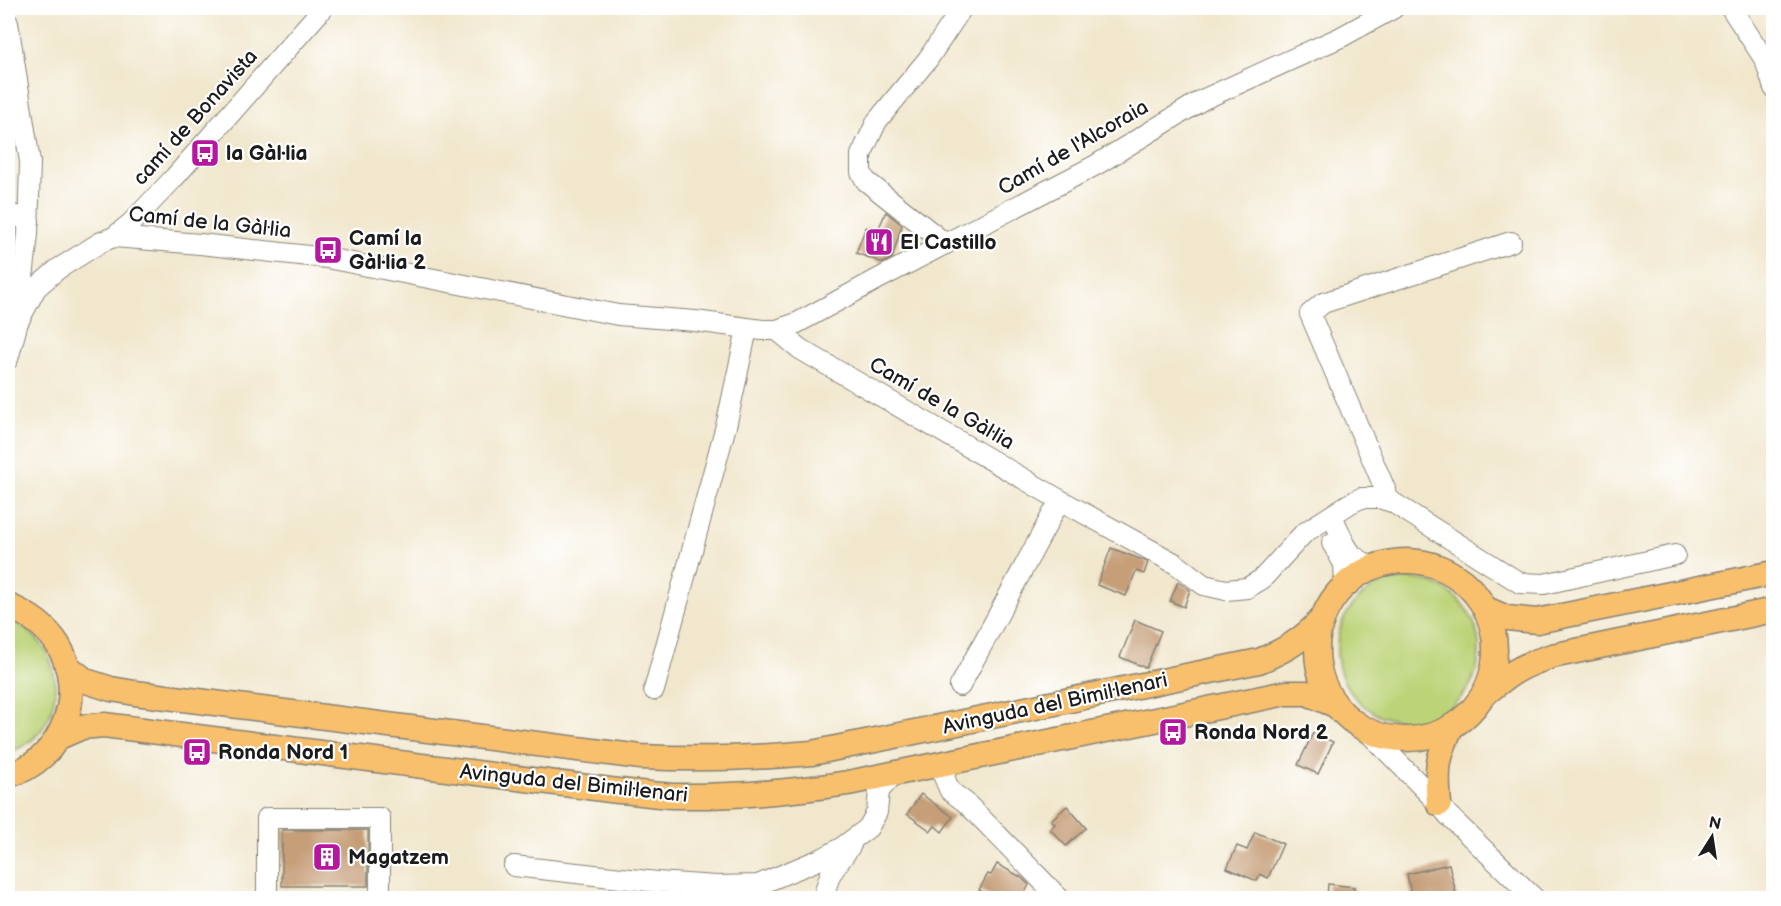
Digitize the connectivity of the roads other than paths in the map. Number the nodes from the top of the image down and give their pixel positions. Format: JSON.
{"nodes":[{"id":1,"x":8,"y":8,"type":"edge"},
{"id":2,"x":323,"y":8,"type":"edge"},
{"id":3,"x":962,"y":8,"type":"edge"},
{"id":4,"x":1394,"y":8,"type":"edge"},
{"id":5,"x":1731,"y":8,"type":"edge"},
{"id":6,"x":8,"y":17,"type":"edge"},
{"id":7,"x":8,"y":23,"type":"edge"},
{"id":8,"x":1769,"y":59,"type":"edge"},
{"id":9,"x":1773,"y":88,"type":"edge"},
{"id":10,"x":8,"y":213,"type":"edge"},
{"id":11,"x":29,"y":222,"type":"junction"},
{"id":12,"x":114,"y":237,"type":"junction"},
{"id":13,"x":1511,"y":242,"type":"dead end"},
{"id":14,"x":946,"y":244,"type":"junction"},
{"id":15,"x":18,"y":322,"type":"junction"},
{"id":16,"x":747,"y":328,"type":"junction"},
{"id":17,"x":777,"y":330,"type":"junction"},
{"id":18,"x":8,"y":359,"type":"edge"},
{"id":19,"x":1060,"y":500,"type":"junction"},
{"id":20,"x":1386,"y":500,"type":"junction"},
{"id":21,"x":1326,"y":519,"type":"junction"},
{"id":22,"x":1676,"y":555,"type":"dead end"},
{"id":23,"x":1371,"y":568,"type":"junction"},
{"id":24,"x":1773,"y":573,"type":"edge"},
{"id":25,"x":1345,"y":583,"type":"junction"},
{"id":26,"x":8,"y":606,"type":"edge"},
{"id":27,"x":1486,"y":609,"type":"junction"},
{"id":28,"x":1773,"y":610,"type":"edge"},
{"id":29,"x":1322,"y":619,"type":"junction"},
{"id":30,"x":67,"y":666,"type":"junction"},
{"id":31,"x":960,"y":686,"type":"dead end"},
{"id":32,"x":654,"y":690,"type":"dead end"},
{"id":33,"x":1484,"y":694,"type":"junction"},
{"id":34,"x":1335,"y":705,"type":"junction"},
{"id":35,"x":1451,"y":728,"type":"junction"},
{"id":36,"x":1367,"y":731,"type":"junction"},
{"id":37,"x":59,"y":737,"type":"junction"},
{"id":38,"x":948,"y":763,"type":"junction"},
{"id":39,"x":894,"y":774,"type":"junction"},
{"id":40,"x":8,"y":776,"type":"edge"},
{"id":41,"x":1439,"y":804,"type":"junction"},
{"id":42,"x":855,"y":837,"type":"junction"},
{"id":43,"x":514,"y":866,"type":"dead end"},
{"id":44,"x":825,"y":891,"type":"dead end"},
{"id":45,"x":267,"y":898,"type":"edge"},
{"id":46,"x":380,"y":898,"type":"edge"},
{"id":47,"x":1059,"y":898,"type":"edge"},
{"id":48,"x":1534,"y":898,"type":"edge"}],
"edges":[{"from":1,"to":6,"type":"street"},
{"from":2,"to":12,"type":"street","name":"camí de Bonavista"},
{"from":3,"to":14,"type":"street"},
{"from":4,"to":14,"type":"street","name":"Camí de l'Alcoraia"},
{"from":5,"to":8,"type":"street"},
{"from":7,"to":11,"type":"street"},
{"from":8,"to":9,"type":"street"},
{"from":10,"to":11,"type":"street"},
{"from":11,"to":15,"type":"street"},
{"from":12,"to":15,"type":"street","name":"camí de Bonavista"},
{"from":12,"to":16,"type":"street","name":"Camí de la Gàl·lia"},
{"from":13,"to":20,"type":"street"},
{"from":14,"to":17,"type":"street","name":"Camí de l'Alcoraia"},
{"from":15,"to":18,"type":"street"},
{"from":16,"to":17,"type":"street","name":"Camí de la Gàl·lia"},
{"from":16,"to":32,"type":"street"},
{"from":17,"to":19,"type":"street","name":"Camí de la Gàl·lia"},
{"from":19,"to":21,"type":"street","name":"Camí de la Gàl·lia"},
{"from":19,"to":31,"type":"street"},
{"from":20,"to":21,"type":"street","name":"Camí de la Gàl·lia"},
{"from":20,"to":22,"type":"street"},
{"from":21,"to":23,"type":"street"},
{"from":21,"to":25,"type":"street"},
{"from":23,"to":25,"type":"main road"},
{"from":23,"to":27,"type":"main road"},
{"from":24,"to":27,"type":"main road"},
{"from":25,"to":29,"type":"main road"},
{"from":26,"to":30,"type":"main road"},
{"from":27,"to":33,"type":"main road"},
{"from":28,"to":33,"type":"main road"},
{"from":29,"to":30,"type":"main road","name":"Avinguda del Bimil·lenari"},
{"from":29,"to":34,"type":"main road"},
{"from":30,"to":37,"type":"main road"},
{"from":33,"to":35,"type":"main road"},
{"from":34,"to":36,"type":"main road"},
{"from":34,"to":38,"type":"main road","name":"Avinguda del Bimil·lenari"},
{"from":35,"to":36,"type":"main road"},
{"from":35,"to":41,"type":"main road"},
{"from":36,"to":41,"type":"street"},
{"from":37,"to":39,"type":"main road","name":"Avinguda del Bimil·lenari"},
{"from":37,"to":40,"type":"main road"},
{"from":38,"to":39,"type":"main road","name":"Avinguda del Bimil·lenari"},
{"from":38,"to":47,"type":"street"},
{"from":39,"to":42,"type":"street"},
{"from":41,"to":48,"type":"street"},
{"from":42,"to":43,"type":"street"},
{"from":42,"to":44,"type":"street"},
{"from":45,"to":46,"type":"street"}]}
